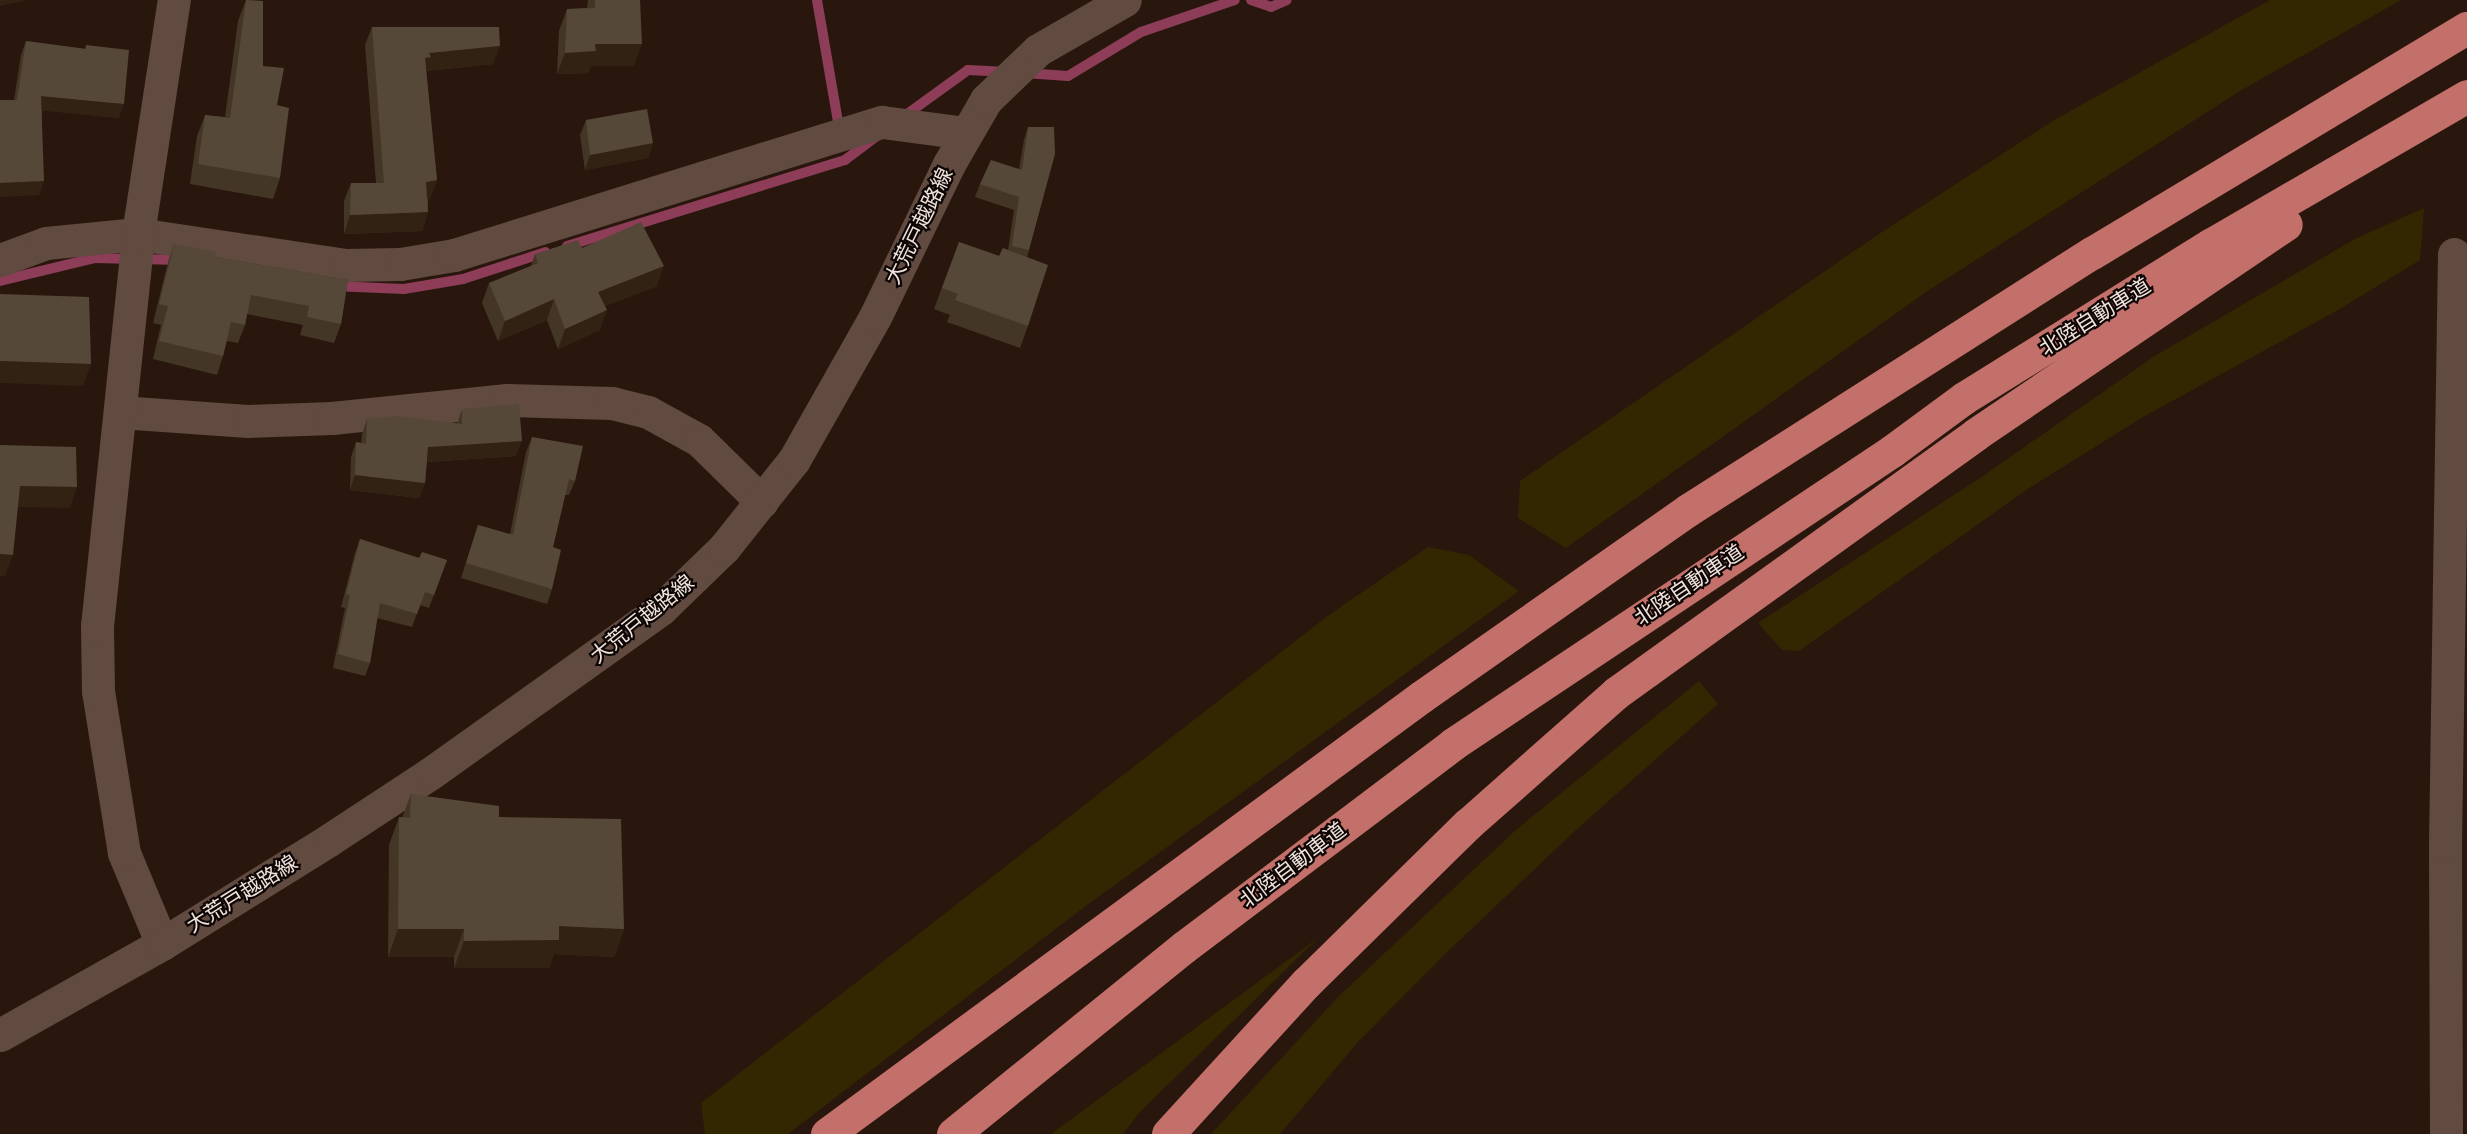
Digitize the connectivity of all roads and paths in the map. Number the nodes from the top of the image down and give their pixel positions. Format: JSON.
{"nodes":[{"id":1,"x":174,"y":0,"type":"edge"},
{"id":2,"x":1106,"y":4,"type":"edge"},
{"id":3,"x":2467,"y":28,"type":"edge"},
{"id":4,"x":2467,"y":96,"type":"edge"},
{"id":5,"x":2467,"y":106,"type":"edge"},
{"id":6,"x":964,"y":133,"type":"junction"},
{"id":7,"x":138,"y":234,"type":"junction"},
{"id":8,"x":2454,"y":254,"type":"dead end"},
{"id":9,"x":0,"y":260,"type":"edge"},
{"id":10,"x":120,"y":412,"type":"junction"},
{"id":11,"x":762,"y":502,"type":"junction"},
{"id":12,"x":1172,"y":883,"type":"junction"},
{"id":13,"x":162,"y":944,"type":"junction"},
{"id":14,"x":0,"y":1035,"type":"edge"},
{"id":15,"x":827,"y":1134,"type":"edge"},
{"id":16,"x":862,"y":1134,"type":"edge"},
{"id":17,"x":953,"y":1134,"type":"edge"},
{"id":18,"x":1168,"y":1134,"type":"edge"},
{"id":19,"x":2446,"y":1134,"type":"edge"}],
"edges":[{"from":1,"to":7,"type":"street"},
{"from":2,"to":6,"type":"street","name":"大荒戸越路線"},
{"from":3,"to":12,"type":"highway"},
{"from":4,"to":17,"type":"highway","name":"北陸自動車道"},
{"from":5,"to":18,"type":"highway","name":"北陸自動車道"},
{"from":6,"to":7,"type":"street"},
{"from":6,"to":11,"type":"street","name":"大荒戸越路線"},
{"from":7,"to":9,"type":"street"},
{"from":7,"to":10,"type":"street"},
{"from":8,"to":19,"type":"street"},
{"from":10,"to":11,"type":"street"},
{"from":10,"to":13,"type":"street"},
{"from":11,"to":13,"type":"street","name":"大荒戸越路線"},
{"from":12,"to":15,"type":"highway"},
{"from":12,"to":16,"type":"highway"},
{"from":13,"to":14,"type":"street","name":"大荒戸越路線"}]}
